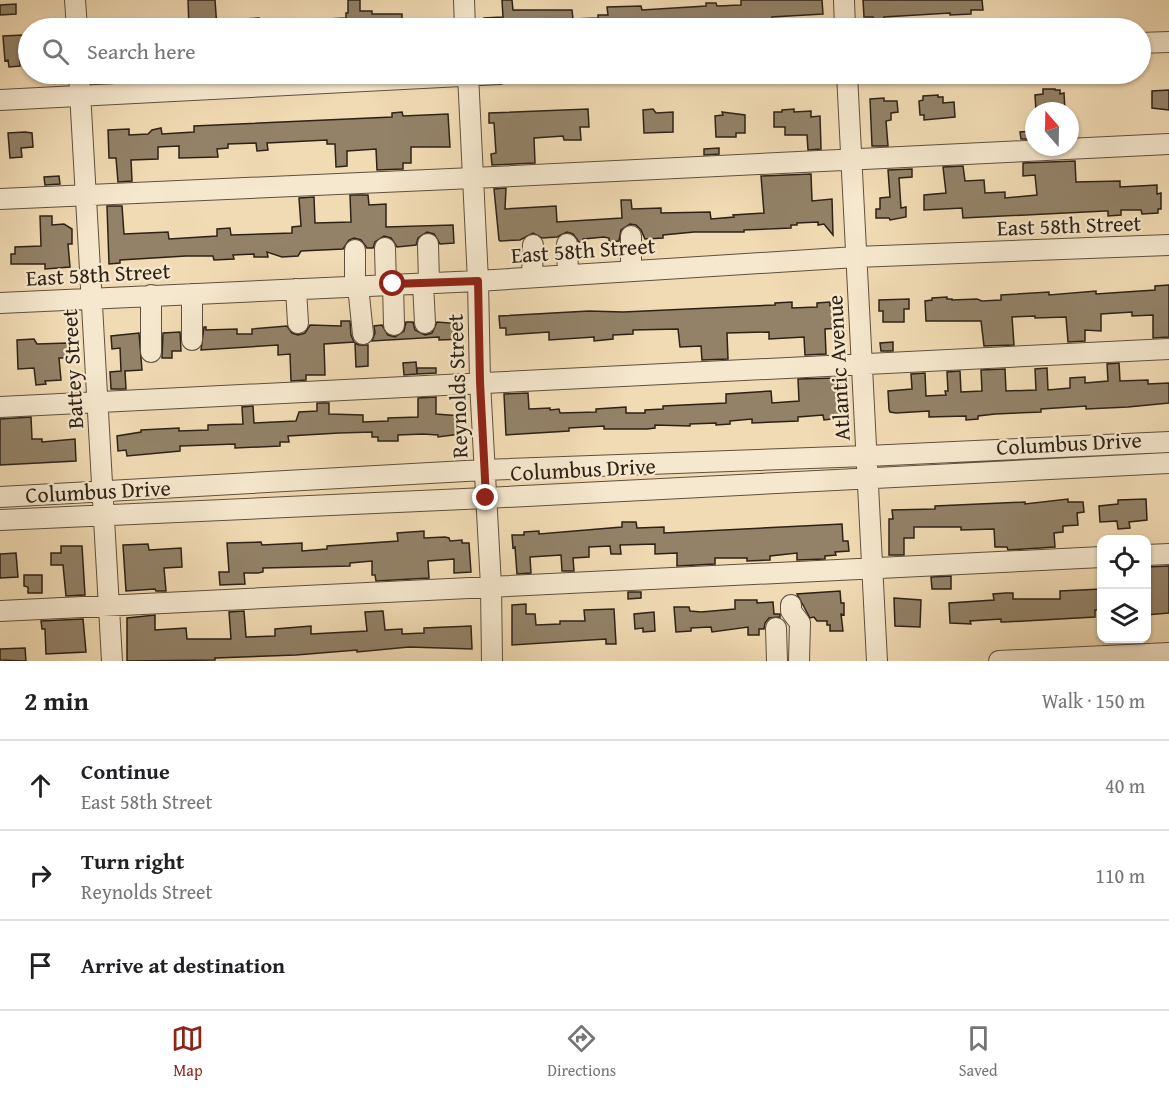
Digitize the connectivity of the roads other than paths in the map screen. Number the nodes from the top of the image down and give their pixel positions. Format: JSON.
{"nodes":[{"id":1,"x":75,"y":0,"type":"edge"},
{"id":2,"x":464,"y":0,"type":"edge"},
{"id":3,"x":844,"y":0,"type":"edge"},
{"id":4,"x":76,"y":18,"type":"edge"},
{"id":5,"x":465,"y":18,"type":"edge"},
{"id":6,"x":845,"y":18,"type":"edge"},
{"id":7,"x":1169,"y":42,"type":"edge"},
{"id":8,"x":1151,"y":43,"type":"edge"},
{"id":9,"x":79,"y":84,"type":"edge"},
{"id":10,"x":292,"y":84,"type":"edge"},
{"id":11,"x":468,"y":84,"type":"edge"},
{"id":12,"x":848,"y":84,"type":"edge"},
{"id":13,"x":80,"y":96,"type":"junction"},
{"id":14,"x":0,"y":100,"type":"edge"},
{"id":15,"x":1169,"y":144,"type":"edge"},
{"id":16,"x":852,"y":160,"type":"junction"},
{"id":17,"x":473,"y":178,"type":"junction"},
{"id":18,"x":86,"y":194,"type":"junction"},
{"id":19,"x":0,"y":199,"type":"edge"},
{"id":20,"x":631,"y":236,"type":"dead end"},
{"id":21,"x":567,"y":244,"type":"dead end"},
{"id":22,"x":533,"y":245,"type":"dead end"},
{"id":23,"x":1169,"y":245,"type":"edge"},
{"id":24,"x":385,"y":248,"type":"dead end"},
{"id":25,"x":422,"y":249,"type":"dead end"},
{"id":26,"x":356,"y":250,"type":"dead end"},
{"id":27,"x":856,"y":257,"type":"junction"},
{"id":28,"x":631,"y":271,"type":"junction"},
{"id":29,"x":568,"y":275,"type":"junction"},
{"id":30,"x":532,"y":278,"type":"junction"},
{"id":31,"x":478,"y":281,"type":"junction"},
{"id":32,"x":423,"y":283,"type":"junction"},
{"id":33,"x":389,"y":285,"type":"junction"},
{"id":34,"x":356,"y":286,"type":"junction"},
{"id":35,"x":296,"y":289,"type":"junction"},
{"id":36,"x":192,"y":294,"type":"junction"},
{"id":37,"x":151,"y":295,"type":"junction"},
{"id":38,"x":92,"y":298,"type":"junction"},
{"id":39,"x":0,"y":303,"type":"edge"},
{"id":40,"x":298,"y":323,"type":"dead end"},
{"id":41,"x":425,"y":323,"type":"dead end"},
{"id":42,"x":394,"y":325,"type":"dead end"},
{"id":43,"x":363,"y":334,"type":"dead end"},
{"id":44,"x":192,"y":340,"type":"dead end"},
{"id":45,"x":1169,"y":349,"type":"edge"},
{"id":46,"x":152,"y":352,"type":"dead end"},
{"id":47,"x":862,"y":363,"type":"junction"},
{"id":48,"x":480,"y":382,"type":"junction"},
{"id":49,"x":98,"y":402,"type":"junction"},
{"id":50,"x":0,"y":407,"type":"edge"},
{"id":51,"x":1169,"y":442,"type":"edge"},
{"id":52,"x":867,"y":456,"type":"junction"},
{"id":53,"x":1169,"y":463,"type":"edge"},
{"id":54,"x":484,"y":470,"type":"junction"},
{"id":55,"x":868,"y":477,"type":"junction"},
{"id":56,"x":103,"y":492,"type":"junction"},
{"id":57,"x":0,"y":496,"type":"edge"},
{"id":58,"x":486,"y":498,"type":"junction"},
{"id":59,"x":104,"y":514,"type":"junction"},
{"id":60,"x":0,"y":519,"type":"edge"},
{"id":61,"x":1169,"y":554,"type":"edge"},
{"id":62,"x":1151,"y":555,"type":"edge"},
{"id":63,"x":1097,"y":557,"type":"edge"},
{"id":64,"x":872,"y":568,"type":"junction"},
{"id":65,"x":491,"y":586,"type":"junction"},
{"id":66,"x":791,"y":604,"type":"dead end"},
{"id":67,"x":109,"y":606,"type":"junction"},
{"id":68,"x":0,"y":611,"type":"edge"},
{"id":69,"x":776,"y":628,"type":"dead end"},
{"id":70,"x":1169,"y":653,"type":"edge"},
{"id":71,"x":112,"y":661,"type":"edge"},
{"id":72,"x":492,"y":661,"type":"edge"},
{"id":73,"x":777,"y":661,"type":"edge"},
{"id":74,"x":799,"y":661,"type":"edge"},
{"id":75,"x":877,"y":661,"type":"edge"},
{"id":76,"x":999,"y":661,"type":"edge"}],
"edges":[{"from":1,"to":4,"type":"street"},
{"from":2,"to":5,"type":"street"},
{"from":3,"to":6,"type":"street"},
{"from":7,"to":8,"type":"street"},
{"from":9,"to":13,"type":"street","name":"Battey Street"},
{"from":10,"to":13,"type":"street"},
{"from":11,"to":17,"type":"street","name":"Reynolds Street"},
{"from":12,"to":16,"type":"street","name":"Atlantic Avenue"},
{"from":13,"to":14,"type":"street"},
{"from":13,"to":18,"type":"street","name":"Battey Street"},
{"from":15,"to":16,"type":"street"},
{"from":16,"to":17,"type":"street"},
{"from":16,"to":27,"type":"street","name":"Atlantic Avenue"},
{"from":17,"to":18,"type":"street"},
{"from":17,"to":31,"type":"street","name":"Reynolds Street"},
{"from":18,"to":19,"type":"street"},
{"from":18,"to":38,"type":"street","name":"Battey Street"},
{"from":20,"to":28,"type":"street"},
{"from":21,"to":29,"type":"street"},
{"from":22,"to":30,"type":"street"},
{"from":23,"to":27,"type":"street","name":"East 58th Street"},
{"from":24,"to":33,"type":"street"},
{"from":25,"to":32,"type":"street"},
{"from":26,"to":34,"type":"street"},
{"from":27,"to":28,"type":"street","name":"East 58th Street"},
{"from":27,"to":47,"type":"street","name":"Atlantic Avenue"},
{"from":28,"to":29,"type":"street","name":"East 58th Street"},
{"from":29,"to":30,"type":"street","name":"East 58th Street"},
{"from":30,"to":31,"type":"street","name":"East 58th Street"},
{"from":31,"to":32,"type":"street","name":"East 58th Street"},
{"from":31,"to":48,"type":"street","name":"Reynolds Street"},
{"from":32,"to":33,"type":"street","name":"East 58th Street"},
{"from":32,"to":41,"type":"street"},
{"from":33,"to":34,"type":"street","name":"East 58th Street"},
{"from":33,"to":42,"type":"street"},
{"from":34,"to":35,"type":"street","name":"East 58th Street"},
{"from":34,"to":43,"type":"street"},
{"from":35,"to":36,"type":"street","name":"East 58th Street"},
{"from":35,"to":40,"type":"street"},
{"from":36,"to":37,"type":"street","name":"East 58th Street"},
{"from":36,"to":44,"type":"street"},
{"from":37,"to":38,"type":"street","name":"East 58th Street"},
{"from":37,"to":46,"type":"street"},
{"from":38,"to":39,"type":"street","name":"East 58th Street"},
{"from":38,"to":49,"type":"street","name":"Battey Street"},
{"from":45,"to":47,"type":"street"},
{"from":47,"to":48,"type":"street"},
{"from":47,"to":52,"type":"street","name":"Atlantic Avenue"},
{"from":48,"to":49,"type":"street"},
{"from":48,"to":54,"type":"street","name":"Reynolds Street"},
{"from":49,"to":50,"type":"street"},
{"from":49,"to":56,"type":"street","name":"Battey Street"},
{"from":51,"to":52,"type":"street","name":"Columbus Drive"},
{"from":52,"to":54,"type":"street","name":"Columbus Drive"},
{"from":52,"to":55,"type":"street","name":"Atlantic Avenue"},
{"from":53,"to":55,"type":"street","name":"Columbus Drive"},
{"from":54,"to":56,"type":"street","name":"Columbus Drive"},
{"from":54,"to":58,"type":"street","name":"Reynolds Street"},
{"from":55,"to":58,"type":"street","name":"Columbus Drive"},
{"from":55,"to":64,"type":"street","name":"Atlantic Avenue"},
{"from":56,"to":57,"type":"street","name":"Columbus Drive"},
{"from":56,"to":59,"type":"street","name":"Battey Street"},
{"from":58,"to":59,"type":"street","name":"Columbus Drive"},
{"from":58,"to":65,"type":"street","name":"Reynolds Street"},
{"from":59,"to":60,"type":"street","name":"Columbus Drive"},
{"from":59,"to":67,"type":"street","name":"Battey Street"},
{"from":61,"to":62,"type":"street"},
{"from":63,"to":64,"type":"street"},
{"from":64,"to":65,"type":"street"},
{"from":64,"to":75,"type":"street","name":"Atlantic Avenue"},
{"from":65,"to":67,"type":"street"},
{"from":65,"to":72,"type":"street","name":"Reynolds Street"},
{"from":66,"to":74,"type":"street"},
{"from":67,"to":68,"type":"street"},
{"from":67,"to":71,"type":"street","name":"Battey Street"},
{"from":69,"to":73,"type":"street"},
{"from":70,"to":76,"type":"street"}]}
